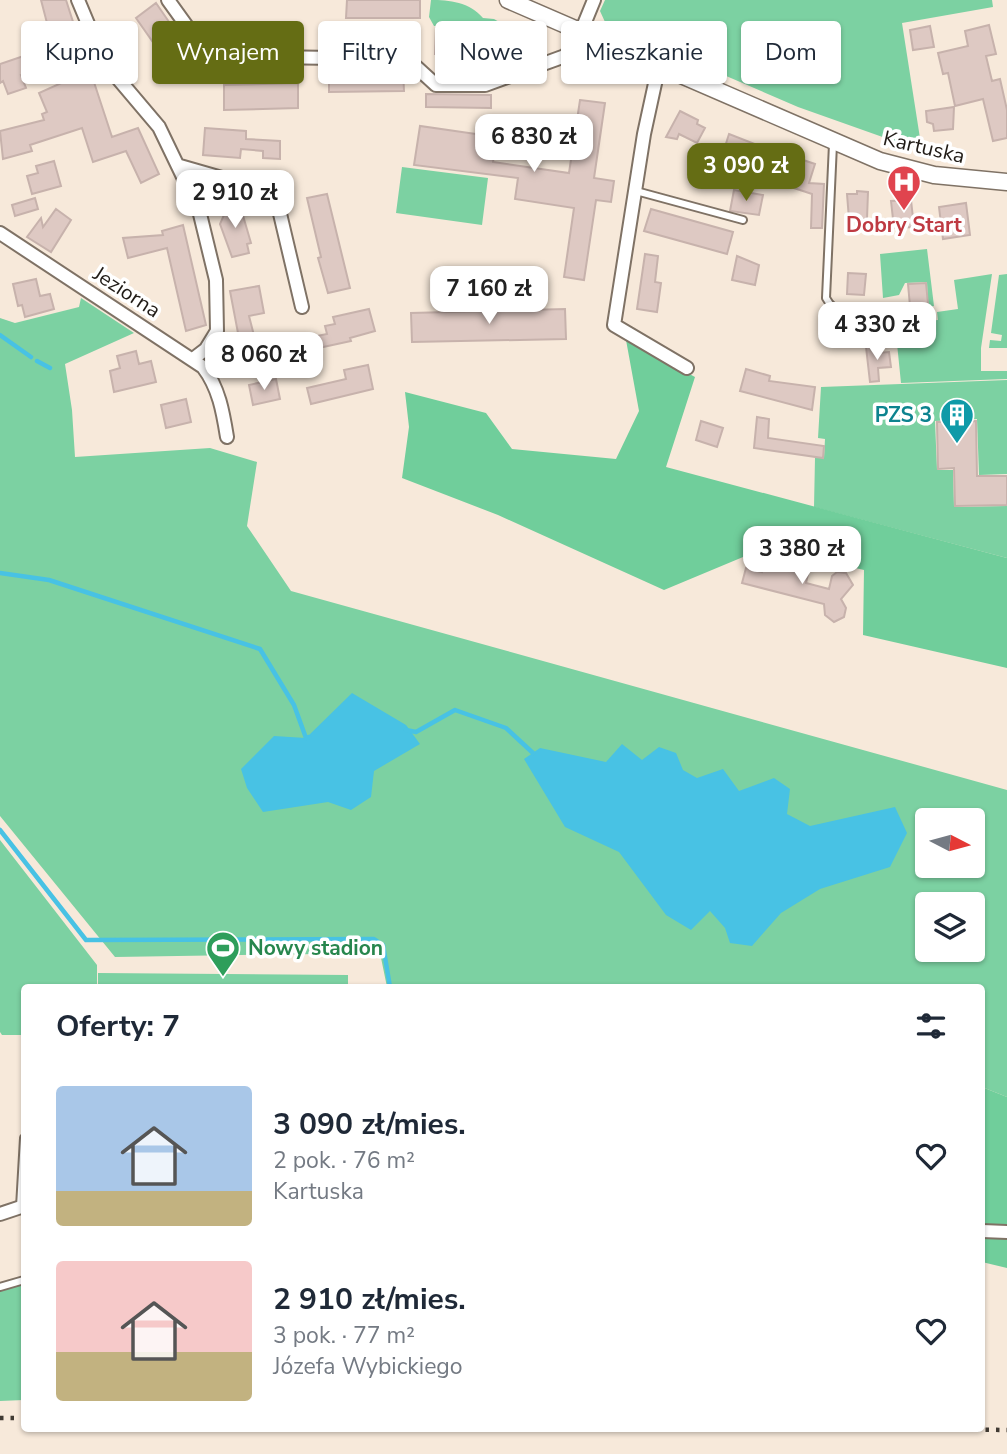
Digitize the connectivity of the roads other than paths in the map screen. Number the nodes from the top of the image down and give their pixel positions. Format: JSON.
{"nodes":[{"id":1,"x":78,"y":0,"type":"edge"},
{"id":2,"x":168,"y":0,"type":"edge"},
{"id":3,"x":509,"y":0,"type":"edge"},
{"id":4,"x":594,"y":0,"type":"edge"},
{"id":5,"x":585,"y":21,"type":"edge"},
{"id":6,"x":561,"y":22,"type":"edge"},
{"id":7,"x":561,"y":57,"type":"edge"},
{"id":8,"x":653,"y":84,"type":"edge"},
{"id":9,"x":702,"y":84,"type":"edge"},
{"id":10,"x":834,"y":142,"type":"junction"},
{"id":11,"x":180,"y":166,"type":"junction"},
{"id":12,"x":1007,"y":182,"type":"edge"},
{"id":13,"x":634,"y":191,"type":"junction"},
{"id":14,"x":743,"y":220,"type":"dead end"},
{"id":15,"x":0,"y":233,"type":"edge"},
{"id":16,"x":302,"y":307,"type":"dead end"},
{"id":17,"x":884,"y":312,"type":"dead end"},
{"id":18,"x":193,"y":359,"type":"junction"},
{"id":19,"x":687,"y":368,"type":"dead end"},
{"id":20,"x":227,"y":437,"type":"dead end"},
{"id":21,"x":21,"y":1207,"type":"edge"},
{"id":22,"x":0,"y":1214,"type":"edge"},
{"id":23,"x":985,"y":1231,"type":"edge"},
{"id":24,"x":1007,"y":1232,"type":"edge"},
{"id":25,"x":21,"y":1281,"type":"edge"},
{"id":26,"x":0,"y":1287,"type":"edge"}],
"edges":[{"from":1,"to":11,"type":"street"},
{"from":2,"to":7,"type":"street"},
{"from":3,"to":6,"type":"main road","name":"Kartuska"},
{"from":4,"to":5,"type":"street"},
{"from":8,"to":13,"type":"street"},
{"from":9,"to":10,"type":"main road","name":"Kartuska"},
{"from":10,"to":12,"type":"main road","name":"Kartuska"},
{"from":10,"to":17,"type":"lane"},
{"from":11,"to":16,"type":"street"},
{"from":11,"to":18,"type":"street"},
{"from":13,"to":14,"type":"lane"},
{"from":13,"to":19,"type":"street"},
{"from":15,"to":18,"type":"street","name":"Jeziorna"},
{"from":18,"to":20,"type":"street","name":"Jeziorna"},
{"from":21,"to":22,"type":"street"},
{"from":23,"to":24,"type":"street"},
{"from":25,"to":26,"type":"lane"}]}
